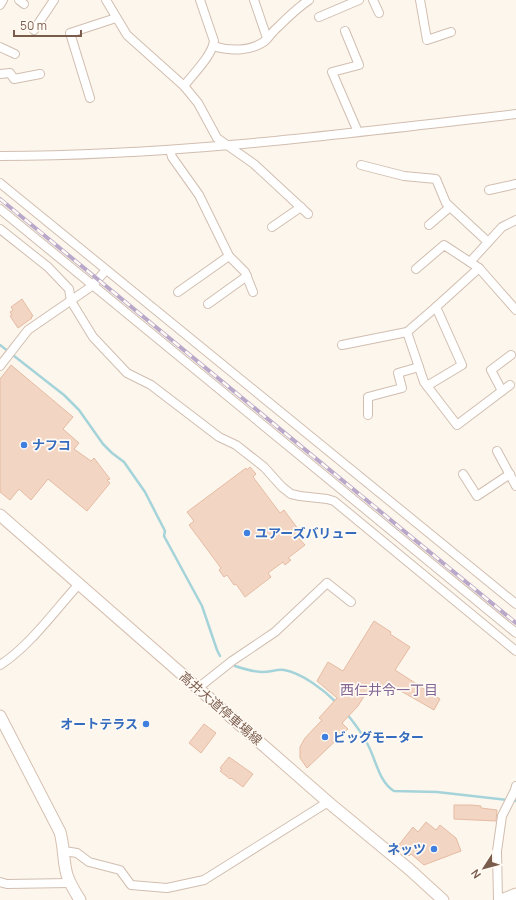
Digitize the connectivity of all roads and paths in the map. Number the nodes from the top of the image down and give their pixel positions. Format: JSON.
{"nodes":[{"id":1,"x":3,"y":0,"type":"edge"},
{"id":2,"x":54,"y":0,"type":"edge"},
{"id":3,"x":106,"y":0,"type":"edge"},
{"id":4,"x":254,"y":0,"type":"edge"},
{"id":5,"x":309,"y":0,"type":"edge"},
{"id":6,"x":359,"y":0,"type":"edge"},
{"id":7,"x":373,"y":0,"type":"edge"},
{"id":8,"x":420,"y":0,"type":"edge"},
{"id":9,"x":203,"y":1,"type":"edge"},
{"id":10,"x":0,"y":5,"type":"edge"},
{"id":11,"x":380,"y":13,"type":"dead end"},
{"id":12,"x":319,"y":17,"type":"dead end"},
{"id":13,"x":116,"y":18,"type":"junction"},
{"id":14,"x":34,"y":30,"type":"dead end"},
{"id":15,"x":345,"y":31,"type":"dead end"},
{"id":16,"x":451,"y":32,"type":"dead end"},
{"id":17,"x":267,"y":38,"type":"junction"},
{"id":18,"x":213,"y":46,"type":"junction"},
{"id":19,"x":0,"y":47,"type":"edge"},
{"id":20,"x":15,"y":54,"type":"dead end"},
{"id":21,"x":0,"y":74,"type":"edge"},
{"id":22,"x":40,"y":74,"type":"dead end"},
{"id":23,"x":184,"y":86,"type":"junction"},
{"id":24,"x":90,"y":98,"type":"dead end"},
{"id":25,"x":516,"y":114,"type":"edge"},
{"id":26,"x":358,"y":132,"type":"junction"},
{"id":27,"x":228,"y":146,"type":"junction"},
{"id":28,"x":170,"y":150,"type":"junction"},
{"id":29,"x":0,"y":156,"type":"edge"},
{"id":30,"x":361,"y":165,"type":"dead end"},
{"id":31,"x":0,"y":183,"type":"edge"},
{"id":32,"x":516,"y":184,"type":"edge"},
{"id":33,"x":489,"y":190,"type":"dead end"},
{"id":34,"x":301,"y":207,"type":"junction"},
{"id":35,"x":450,"y":207,"type":"junction"},
{"id":36,"x":0,"y":209,"type":"edge"},
{"id":37,"x":308,"y":214,"type":"dead end"},
{"id":38,"x":516,"y":220,"type":"edge"},
{"id":39,"x":429,"y":225,"type":"dead end"},
{"id":40,"x":272,"y":227,"type":"dead end"},
{"id":41,"x":0,"y":229,"type":"edge"},
{"id":42,"x":488,"y":242,"type":"junction"},
{"id":43,"x":229,"y":256,"type":"junction"},
{"id":44,"x":470,"y":262,"type":"junction"},
{"id":45,"x":479,"y":268,"type":"junction"},
{"id":46,"x":416,"y":269,"type":"dead end"},
{"id":47,"x":106,"y":270,"type":"junction"},
{"id":48,"x":247,"y":276,"type":"junction"},
{"id":49,"x":92,"y":286,"type":"junction"},
{"id":50,"x":178,"y":292,"type":"dead end"},
{"id":51,"x":253,"y":292,"type":"dead end"},
{"id":52,"x":71,"y":301,"type":"junction"},
{"id":53,"x":208,"y":304,"type":"dead end"},
{"id":54,"x":436,"y":307,"type":"junction"},
{"id":55,"x":516,"y":310,"type":"edge"},
{"id":56,"x":407,"y":332,"type":"junction"},
{"id":57,"x":342,"y":345,"type":"dead end"},
{"id":58,"x":511,"y":355,"type":"dead end"},
{"id":59,"x":0,"y":366,"type":"edge"},
{"id":60,"x":419,"y":367,"type":"junction"},
{"id":61,"x":510,"y":385,"type":"dead end"},
{"id":62,"x":427,"y":386,"type":"junction"},
{"id":63,"x":502,"y":391,"type":"junction"},
{"id":64,"x":368,"y":415,"type":"dead end"},
{"id":65,"x":497,"y":451,"type":"dead end"},
{"id":66,"x":463,"y":474,"type":"dead end"},
{"id":67,"x":510,"y":474,"type":"junction"},
{"id":68,"x":516,"y":486,"type":"edge"},
{"id":69,"x":0,"y":515,"type":"edge"},
{"id":70,"x":78,"y":584,"type":"junction"},
{"id":71,"x":351,"y":602,"type":"dead end"},
{"id":72,"x":516,"y":604,"type":"edge"},
{"id":73,"x":516,"y":633,"type":"edge"},
{"id":74,"x":516,"y":651,"type":"edge"},
{"id":75,"x":0,"y":665,"type":"edge"},
{"id":76,"x":198,"y":688,"type":"junction"},
{"id":77,"x":0,"y":716,"type":"edge"},
{"id":78,"x":516,"y":786,"type":"edge"},
{"id":79,"x":328,"y":802,"type":"junction"},
{"id":80,"x":64,"y":851,"type":"junction"},
{"id":81,"x":0,"y":882,"type":"edge"},
{"id":82,"x":70,"y":883,"type":"junction"},
{"id":83,"x":516,"y":894,"type":"edge"},
{"id":84,"x":80,"y":900,"type":"edge"},
{"id":85,"x":443,"y":900,"type":"edge"},
{"id":86,"x":498,"y":900,"type":"edge"},
{"id":87,"x":501,"y":900,"type":"edge"}],
"edges":[{"from":1,"to":10,"type":"street"},
{"from":2,"to":14,"type":"street"},
{"from":3,"to":13,"type":"street"},
{"from":4,"to":17,"type":"street"},
{"from":5,"to":17,"type":"street"},
{"from":6,"to":12,"type":"street"},
{"from":7,"to":11,"type":"street"},
{"from":8,"to":16,"type":"street"},
{"from":9,"to":18,"type":"street"},
{"from":13,"to":23,"type":"street"},
{"from":13,"to":24,"type":"street"},
{"from":15,"to":26,"type":"street"},
{"from":17,"to":18,"type":"street"},
{"from":18,"to":23,"type":"street"},
{"from":19,"to":20,"type":"street"},
{"from":21,"to":22,"type":"street"},
{"from":23,"to":27,"type":"street"},
{"from":25,"to":26,"type":"street"},
{"from":26,"to":27,"type":"street"},
{"from":27,"to":28,"type":"street"},
{"from":27,"to":34,"type":"street"},
{"from":28,"to":29,"type":"street"},
{"from":28,"to":43,"type":"street"},
{"from":30,"to":35,"type":"street"},
{"from":31,"to":47,"type":"street"},
{"from":32,"to":33,"type":"street"},
{"from":34,"to":37,"type":"street"},
{"from":34,"to":40,"type":"street"},
{"from":35,"to":39,"type":"street"},
{"from":35,"to":42,"type":"street"},
{"from":36,"to":49,"type":"street"},
{"from":38,"to":42,"type":"street"},
{"from":41,"to":52,"type":"street"},
{"from":42,"to":44,"type":"street"},
{"from":43,"to":48,"type":"street"},
{"from":43,"to":50,"type":"street"},
{"from":44,"to":45,"type":"street"},
{"from":44,"to":46,"type":"street"},
{"from":45,"to":54,"type":"street"},
{"from":45,"to":55,"type":"street"},
{"from":47,"to":49,"type":"street"},
{"from":47,"to":72,"type":"street"},
{"from":48,"to":51,"type":"street"},
{"from":48,"to":53,"type":"street"},
{"from":49,"to":52,"type":"street"},
{"from":49,"to":73,"type":"street"},
{"from":52,"to":59,"type":"street"},
{"from":52,"to":74,"type":"street"},
{"from":54,"to":56,"type":"street"},
{"from":54,"to":62,"type":"street"},
{"from":56,"to":57,"type":"street"},
{"from":56,"to":60,"type":"street"},
{"from":58,"to":63,"type":"street"},
{"from":60,"to":62,"type":"street"},
{"from":60,"to":64,"type":"street"},
{"from":61,"to":63,"type":"street"},
{"from":62,"to":63,"type":"street"},
{"from":65,"to":67,"type":"street"},
{"from":66,"to":67,"type":"street"},
{"from":67,"to":68,"type":"street"},
{"from":69,"to":70,"type":"main road","name":"高井大道停車場線"},
{"from":70,"to":75,"type":"street"},
{"from":70,"to":76,"type":"main road","name":"高井大道停車場線"},
{"from":71,"to":76,"type":"street"},
{"from":76,"to":79,"type":"main road","name":"高井大道停車場線"},
{"from":77,"to":80,"type":"main road"},
{"from":78,"to":86,"type":"street"},
{"from":79,"to":80,"type":"street"},
{"from":79,"to":85,"type":"main road","name":"高井大道停車場線"},
{"from":80,"to":82,"type":"main road"},
{"from":81,"to":82,"type":"street"},
{"from":82,"to":84,"type":"main road"},
{"from":83,"to":87,"type":"main road"}]}
